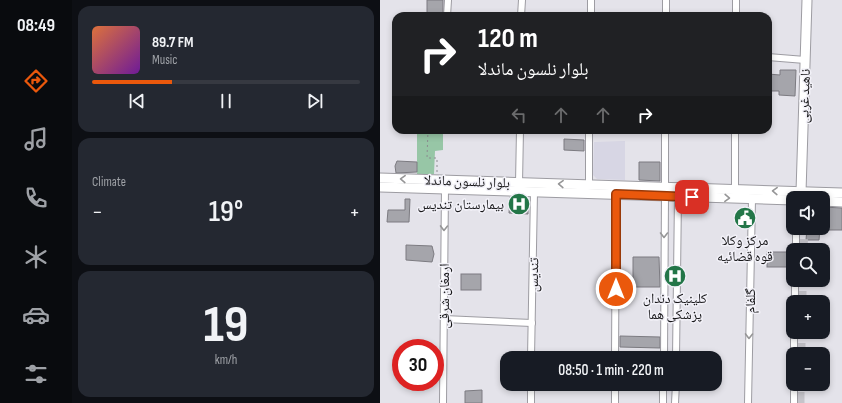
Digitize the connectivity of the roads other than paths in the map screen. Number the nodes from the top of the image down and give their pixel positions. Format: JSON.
{"nodes":[{"id":1,"x":448,"y":0,"type":"edge"},
{"id":2,"x":522,"y":0,"type":"edge"},
{"id":3,"x":591,"y":0,"type":"edge"},
{"id":4,"x":666,"y":0,"type":"edge"},
{"id":5,"x":736,"y":0,"type":"edge"},
{"id":6,"x":807,"y":0,"type":"edge"},
{"id":7,"x":447,"y":12,"type":"edge"},
{"id":8,"x":521,"y":12,"type":"edge"},
{"id":9,"x":591,"y":12,"type":"edge"},
{"id":10,"x":666,"y":12,"type":"edge"},
{"id":11,"x":736,"y":12,"type":"edge"},
{"id":12,"x":772,"y":58,"type":"edge"},
{"id":13,"x":805,"y":60,"type":"junction"},
{"id":14,"x":520,"y":134,"type":"edge"},
{"id":15,"x":590,"y":134,"type":"edge"},
{"id":16,"x":665,"y":134,"type":"edge"},
{"id":17,"x":735,"y":134,"type":"edge"},
{"id":18,"x":380,"y":178,"type":"edge"},
{"id":19,"x":519,"y":183,"type":"junction"},
{"id":20,"x":445,"y":185,"type":"junction"},
{"id":21,"x":589,"y":185,"type":"junction"},
{"id":22,"x":380,"y":187,"type":"edge"},
{"id":23,"x":735,"y":190,"type":"junction"},
{"id":24,"x":802,"y":191,"type":"edge"},
{"id":25,"x":534,"y":192,"type":"junction"},
{"id":26,"x":665,"y":192,"type":"junction"},
{"id":27,"x":786,"y":192,"type":"edge"},
{"id":28,"x":830,"y":193,"type":"edge"},
{"id":29,"x":616,"y":194,"type":"junction"},
{"id":30,"x":842,"y":194,"type":"edge"},
{"id":31,"x":678,"y":196,"type":"junction"},
{"id":32,"x":752,"y":199,"type":"junction"},
{"id":33,"x":786,"y":200,"type":"edge"},
{"id":34,"x":830,"y":201,"type":"edge"},
{"id":35,"x":842,"y":202,"type":"edge"},
{"id":36,"x":664,"y":284,"type":"junction"},
{"id":37,"x":676,"y":284,"type":"junction"},
{"id":38,"x":444,"y":319,"type":"junction"},
{"id":39,"x":532,"y":323,"type":"junction"},
{"id":40,"x":531,"y":351,"type":"edge"},
{"id":41,"x":615,"y":351,"type":"edge"},
{"id":42,"x":664,"y":351,"type":"edge"},
{"id":43,"x":676,"y":351,"type":"edge"},
{"id":44,"x":531,"y":391,"type":"edge"},
{"id":45,"x":615,"y":391,"type":"edge"},
{"id":46,"x":663,"y":391,"type":"edge"},
{"id":47,"x":676,"y":391,"type":"edge"},
{"id":48,"x":794,"y":391,"type":"edge"},
{"id":49,"x":443,"y":403,"type":"edge"},
{"id":50,"x":531,"y":403,"type":"edge"},
{"id":51,"x":615,"y":403,"type":"edge"},
{"id":52,"x":663,"y":403,"type":"edge"},
{"id":53,"x":675,"y":403,"type":"edge"},
{"id":54,"x":748,"y":403,"type":"edge"},
{"id":55,"x":794,"y":403,"type":"edge"}],
"edges":[{"from":1,"to":7,"type":"street"},
{"from":2,"to":8,"type":"street"},
{"from":3,"to":9,"type":"street"},
{"from":4,"to":10,"type":"street"},
{"from":5,"to":11,"type":"street"},
{"from":6,"to":13,"type":"main road","name":"ناهید غربی"},
{"from":12,"to":13,"type":"street"},
{"from":13,"to":24,"type":"main road","name":"ناهید غربی"},
{"from":14,"to":19,"type":"street"},
{"from":15,"to":21,"type":"street"},
{"from":16,"to":26,"type":"street"},
{"from":17,"to":23,"type":"street"},
{"from":20,"to":18,"type":"main road","name":"بلوار نلسون ماندلا","one_way":true},
{"from":19,"to":20,"type":"main road","name":"بلوار نلسون ماندلا"},
{"from":21,"to":19,"type":"main road","name":"بلوار نلسون ماندلا","one_way":true},
{"from":20,"to":22,"type":"main road","name":"بلوار نلسون ماندلا"},
{"from":20,"to":25,"type":"main road","name":"بلوار نلسون ماندلا"},
{"from":20,"to":38,"type":"street","name":"ارمغان شرقی","one_way":true},
{"from":21,"to":26,"type":"main road","name":"بلوار نلسون ماندلا"},
{"from":23,"to":26,"type":"main road","name":"بلوار نلسون ماندلا"},
{"from":27,"to":23,"type":"main road","name":"بلوار نلسون ماندلا","one_way":true},
{"from":25,"to":29,"type":"main road","name":"بلوار نلسون ماندلا"},
{"from":25,"to":39,"type":"street","name":"تندیس"},
{"from":26,"to":29,"type":"main road","name":"بلوار نلسون ماندلا"},
{"from":26,"to":31,"type":"main road","name":"بلوار نلسون ماندلا"},
{"from":26,"to":36,"type":"street","one_way":true},
{"from":28,"to":30,"type":"main road","name":"بلوار نلسون ماندلا"},
{"from":29,"to":41,"type":"street"},
{"from":31,"to":32,"type":"main road","name":"بلوار نلسون ماندلا","one_way":true},
{"from":31,"to":37,"type":"street"},
{"from":32,"to":33,"type":"main road","name":"بلوار نلسون ماندلا"},
{"from":32,"to":54,"type":"street","name":"گلفام","one_way":true},
{"from":34,"to":35,"type":"main road"},
{"from":36,"to":37,"type":"street"},
{"from":36,"to":42,"type":"street"},
{"from":37,"to":43,"type":"street"},
{"from":38,"to":39,"type":"street"},
{"from":38,"to":49,"type":"street","name":"ارمغان شرقی"},
{"from":39,"to":40,"type":"street","name":"تندیس"},
{"from":44,"to":50,"type":"street"},
{"from":45,"to":51,"type":"street"},
{"from":46,"to":52,"type":"street"},
{"from":47,"to":53,"type":"street"},
{"from":48,"to":55,"type":"street"}]}
